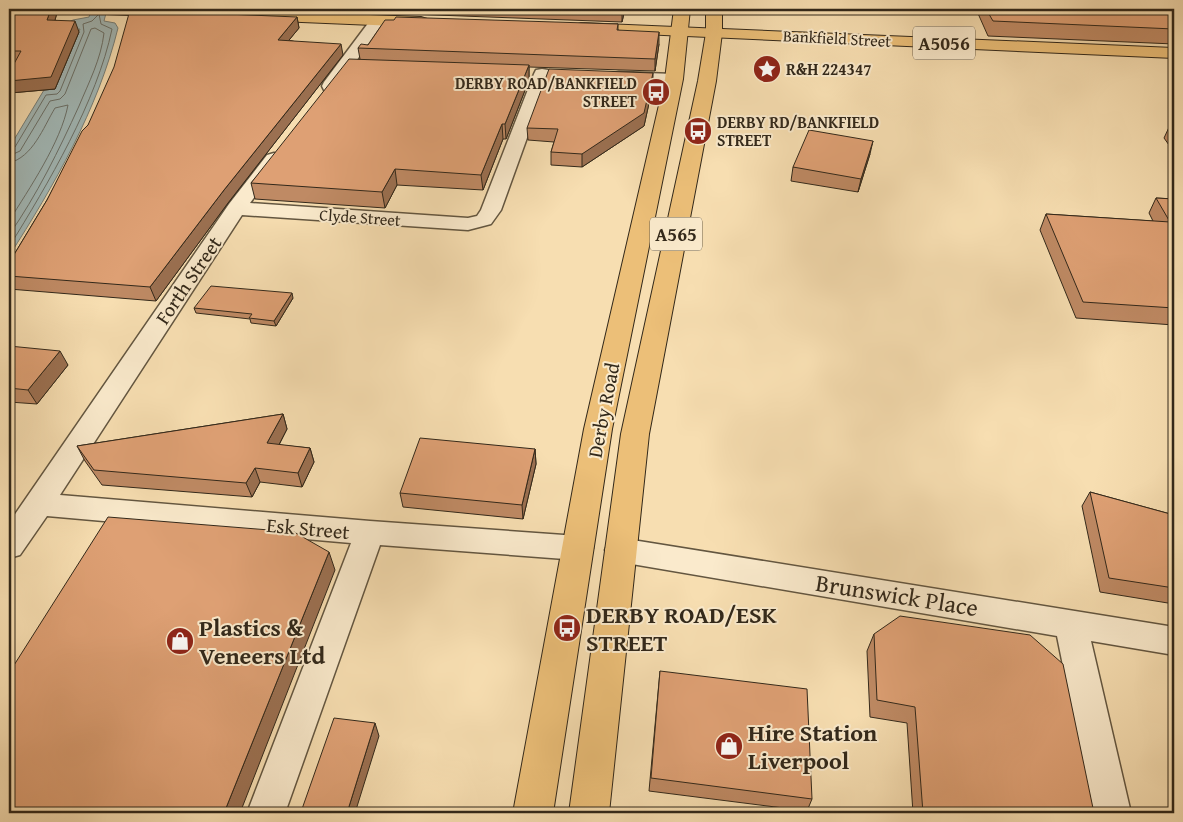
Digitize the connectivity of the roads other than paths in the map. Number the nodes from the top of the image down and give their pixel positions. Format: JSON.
{"nodes":[{"id":1,"x":106,"y":9,"type":"edge"},
{"id":2,"x":682,"y":9,"type":"edge"},
{"id":3,"x":127,"y":10,"type":"edge"},
{"id":4,"x":374,"y":17,"type":"edge"},
{"id":5,"x":708,"y":17,"type":"edge"},
{"id":6,"x":436,"y":23,"type":"edge"},
{"id":7,"x":562,"y":27,"type":"edge"},
{"id":8,"x":679,"y":31,"type":"junction"},
{"id":9,"x":1174,"y":53,"type":"edge"},
{"id":10,"x":522,"y":73,"type":"edge"},
{"id":11,"x":542,"y":74,"type":"junction"},
{"id":12,"x":560,"y":74,"type":"edge"},
{"id":13,"x":608,"y":76,"type":"edge"},
{"id":14,"x":674,"y":79,"type":"junction"},
{"id":15,"x":315,"y":105,"type":"edge"},
{"id":16,"x":666,"y":116,"type":"junction"},
{"id":17,"x":285,"y":145,"type":"edge"},
{"id":18,"x":236,"y":208,"type":"junction"},
{"id":19,"x":39,"y":504,"type":"junction"},
{"id":20,"x":370,"y":533,"type":"junction"},
{"id":21,"x":9,"y":546,"type":"edge"},
{"id":22,"x":578,"y":548,"type":"junction"},
{"id":23,"x":620,"y":550,"type":"junction"},
{"id":24,"x":1071,"y":624,"type":"junction"},
{"id":25,"x":1174,"y":641,"type":"edge"},
{"id":26,"x":266,"y":813,"type":"edge"},
{"id":27,"x":534,"y":813,"type":"edge"},
{"id":28,"x":588,"y":813,"type":"edge"},
{"id":29,"x":1112,"y":813,"type":"edge"}],
"edges":[{"from":1,"to":3,"type":"main road"},
{"from":2,"to":8,"type":"main road","name":"Derby Road","number":"A565"},
{"from":3,"to":4,"type":"main road"},
{"from":4,"to":6,"type":"main road"},
{"from":4,"to":15,"type":"street"},
{"from":5,"to":8,"type":"main road","name":"Bankfield Street","number":"A5056"},
{"from":5,"to":8,"type":"main road"},
{"from":5,"to":9,"type":"main road","name":"Bankfield Street","number":"A5056"},
{"from":5,"to":16,"type":"main road"},
{"from":5,"to":23,"type":"main road","name":"Derby Road","number":"A565"},
{"from":7,"to":8,"type":"main road","number":"A5056"},
{"from":8,"to":14,"type":"main road","name":"Derby Road","number":"A565"},
{"from":10,"to":11,"type":"street"},
{"from":11,"to":12,"type":"street"},
{"from":11,"to":18,"type":"street","name":"Clyde Street"},
{"from":13,"to":14,"type":"street"},
{"from":14,"to":16,"type":"main road","name":"Derby Road","number":"A565"},
{"from":16,"to":22,"type":"main road","name":"Derby Road","number":"A565"},
{"from":17,"to":18,"type":"street","name":"Forth Street"},
{"from":18,"to":19,"type":"street","name":"Forth Street"},
{"from":19,"to":20,"type":"street","name":"Esk Street"},
{"from":19,"to":21,"type":"street","name":"Forth Street"},
{"from":20,"to":22,"type":"street","name":"Esk Street"},
{"from":20,"to":26,"type":"street"},
{"from":22,"to":27,"type":"main road","name":"Derby Road","number":"A565"},
{"from":23,"to":24,"type":"street","name":"Brunswick Place"},
{"from":23,"to":28,"type":"main road","name":"Derby Road","number":"A565"},
{"from":24,"to":25,"type":"street","name":"Brunswick Place"},
{"from":24,"to":29,"type":"street"}]}
